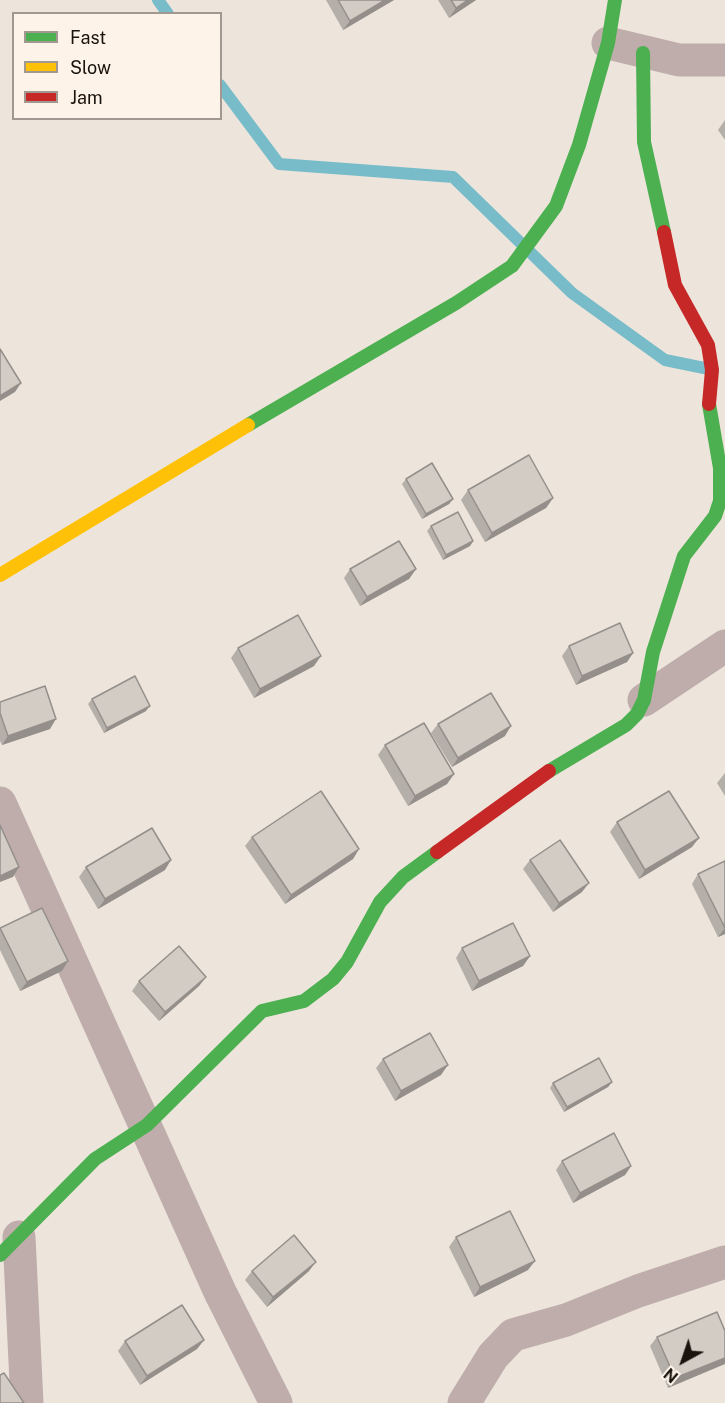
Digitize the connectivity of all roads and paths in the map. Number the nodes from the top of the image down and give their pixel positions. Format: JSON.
{"nodes":[{"id":1,"x":615,"y":0,"type":"edge"},
{"id":2,"x":608,"y":43,"type":"junction"},
{"id":3,"x":642,"y":53,"type":"junction"},
{"id":4,"x":725,"y":60,"type":"edge"},
{"id":5,"x":0,"y":575,"type":"edge"},
{"id":6,"x":725,"y":646,"type":"edge"},
{"id":7,"x":644,"y":700,"type":"junction"},
{"id":8,"x":0,"y":803,"type":"edge"},
{"id":9,"x":147,"y":1125,"type":"junction"},
{"id":10,"x":10,"y":1246,"type":"edge"},
{"id":11,"x":725,"y":1262,"type":"edge"},
{"id":12,"x":27,"y":1403,"type":"edge"},
{"id":13,"x":276,"y":1403,"type":"edge"},
{"id":14,"x":464,"y":1403,"type":"edge"}],
"edges":[{"from":1,"to":2,"type":"street"},
{"from":2,"to":3,"type":"street"},
{"from":2,"to":5,"type":"street"},
{"from":3,"to":4,"type":"street"},
{"from":3,"to":7,"type":"street"},
{"from":6,"to":7,"type":"street"},
{"from":7,"to":9,"type":"street"},
{"from":8,"to":9,"type":"street"},
{"from":9,"to":10,"type":"street"},
{"from":9,"to":13,"type":"street"},
{"from":10,"to":12,"type":"street"},
{"from":11,"to":14,"type":"street"}]}
